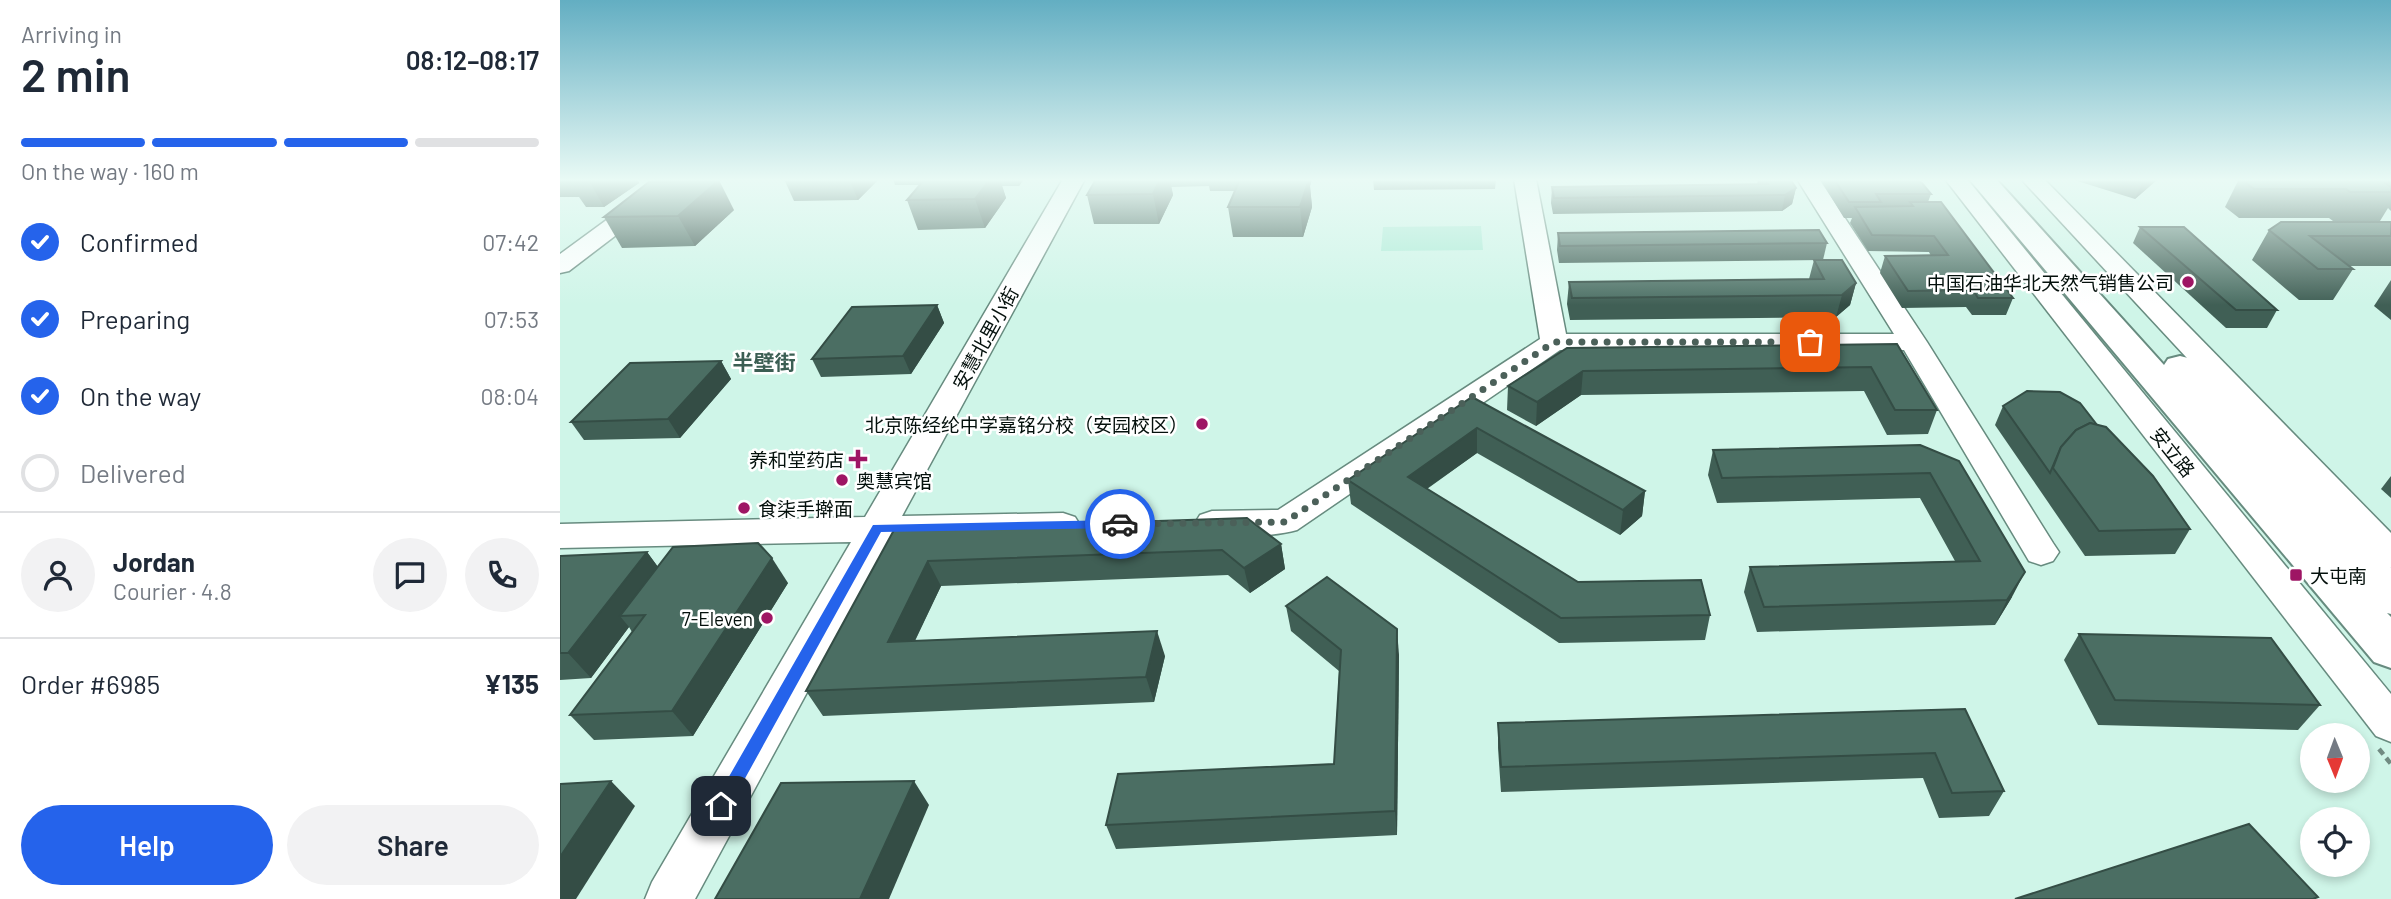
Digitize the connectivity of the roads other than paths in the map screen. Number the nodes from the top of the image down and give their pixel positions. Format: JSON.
{"nodes":[{"id":1,"x":620,"y":221,"type":"edge"},
{"id":2,"x":1050,"y":221,"type":"edge"},
{"id":3,"x":1532,"y":221,"type":"edge"},
{"id":4,"x":1835,"y":221,"type":"edge"},
{"id":5,"x":1989,"y":221,"type":"edge"},
{"id":6,"x":2019,"y":221,"type":"edge"},
{"id":7,"x":2047,"y":221,"type":"edge"},
{"id":8,"x":2072,"y":221,"type":"edge"},
{"id":9,"x":560,"y":266,"type":"edge"},
{"id":10,"x":1554,"y":342,"type":"junction"},
{"id":11,"x":1913,"y":342,"type":"junction"},
{"id":12,"x":1176,"y":523,"type":"edge"},
{"id":13,"x":1095,"y":525,"type":"edge"},
{"id":14,"x":877,"y":528,"type":"junction"},
{"id":15,"x":560,"y":536,"type":"edge"},
{"id":16,"x":2041,"y":552,"type":"dead end"},
{"id":17,"x":2391,"y":555,"type":"edge"},
{"id":18,"x":2391,"y":597,"type":"edge"},
{"id":19,"x":2391,"y":649,"type":"edge"},
{"id":20,"x":2391,"y":724,"type":"edge"},
{"id":21,"x":669,"y":899,"type":"edge"}],
"edges":[{"from":1,"to":9,"type":"street"},
{"from":2,"to":14,"type":"street","name":"安慧北里小街"},
{"from":3,"to":10,"type":"street"},
{"from":4,"to":11,"type":"street"},
{"from":5,"to":20,"type":"street","name":"安立路"},
{"from":6,"to":19,"type":"main road","name":"安立路"},
{"from":7,"to":18,"type":"main road"},
{"from":8,"to":17,"type":"street"},
{"from":10,"to":11,"type":"street"},
{"from":10,"to":12,"type":"street"},
{"from":11,"to":16,"type":"street"},
{"from":13,"to":14,"type":"street"},
{"from":14,"to":15,"type":"street"},
{"from":14,"to":21,"type":"street","name":"安慧北里小街"}]}
